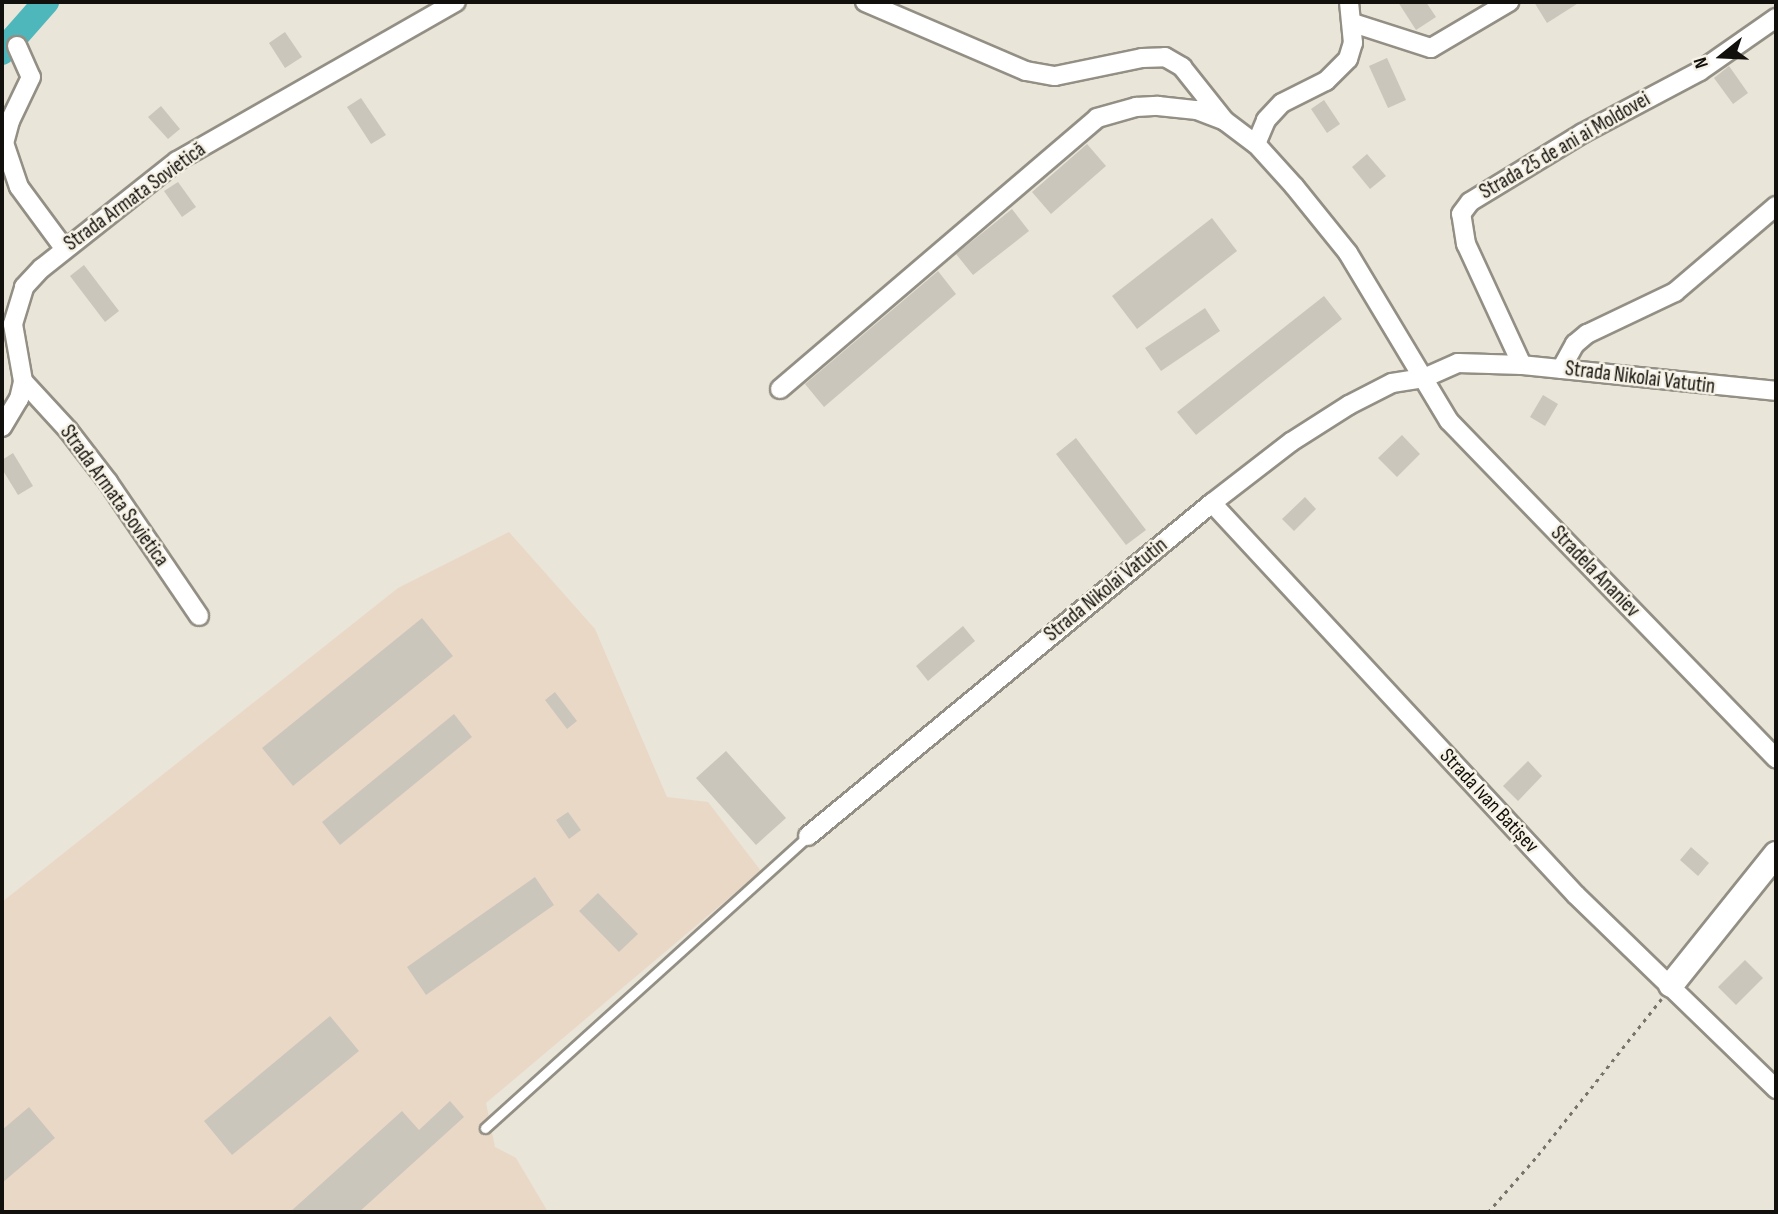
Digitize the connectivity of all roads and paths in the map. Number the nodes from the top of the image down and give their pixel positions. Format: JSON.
{"nodes":[{"id":1,"x":456,"y":2,"type":"edge"},
{"id":2,"x":865,"y":2,"type":"edge"},
{"id":3,"x":1349,"y":2,"type":"edge"},
{"id":4,"x":1509,"y":2,"type":"edge"},
{"id":5,"x":1776,"y":18,"type":"edge"},
{"id":6,"x":1353,"y":23,"type":"junction"},
{"id":7,"x":17,"y":46,"type":"dead end"},
{"id":8,"x":1225,"y":121,"type":"junction"},
{"id":9,"x":1255,"y":144,"type":"junction"},
{"id":10,"x":1776,"y":206,"type":"edge"},
{"id":11,"x":64,"y":248,"type":"junction"},
{"id":12,"x":1522,"y":365,"type":"junction"},
{"id":13,"x":1561,"y":369,"type":"junction"},
{"id":14,"x":1424,"y":379,"type":"junction"},
{"id":15,"x":23,"y":381,"type":"junction"},
{"id":16,"x":780,"y":388,"type":"dead end"},
{"id":17,"x":1776,"y":391,"type":"edge"},
{"id":18,"x":2,"y":427,"type":"edge"},
{"id":19,"x":1212,"y":503,"type":"junction"},
{"id":20,"x":199,"y":616,"type":"dead end"},
{"id":21,"x":1776,"y":758,"type":"edge"},
{"id":22,"x":808,"y":836,"type":"joint"},
{"id":23,"x":1776,"y":854,"type":"edge"},
{"id":24,"x":1671,"y":985,"type":"junction"},
{"id":25,"x":1776,"y":1090,"type":"edge"},
{"id":26,"x":485,"y":1128,"type":"dead end"},
{"id":27,"x":1488,"y":1212,"type":"edge"}],
"edges":[{"from":1,"to":11,"type":"street","name":"Strada Armata Sovietică"},
{"from":2,"to":8,"type":"street"},
{"from":3,"to":6,"type":"street"},
{"from":4,"to":6,"type":"street"},
{"from":5,"to":12,"type":"street","name":"Strada 25 de ani ai Moldovei"},
{"from":6,"to":9,"type":"street"},
{"from":7,"to":11,"type":"street"},
{"from":8,"to":9,"type":"street"},
{"from":8,"to":16,"type":"street"},
{"from":9,"to":14,"type":"street"},
{"from":10,"to":13,"type":"street"},
{"from":11,"to":15,"type":"street","name":"Strada Armata Sovietică"},
{"from":12,"to":13,"type":"street","name":"Strada Nikolai Vatutin"},
{"from":12,"to":14,"type":"street","name":"Strada Nikolai Vatutin"},
{"from":13,"to":17,"type":"street","name":"Strada Nikolai Vatutin"},
{"from":14,"to":19,"type":"street","name":"Strada Nikolai Vatutin"},
{"from":14,"to":21,"type":"street","name":"Stradela Ananiev"},
{"from":15,"to":18,"type":"street"},
{"from":15,"to":20,"type":"street","name":"Strada Armata Sovietica"},
{"from":19,"to":22,"type":"street","name":"Strada Nikolai Vatutin"},
{"from":19,"to":24,"type":"street","name":"Strada Ivan Batișev"},
{"from":22,"to":26,"type":"lane"},
{"from":23,"to":24,"type":"street"},
{"from":24,"to":25,"type":"street","name":"Strada Ivan Batișev"},
{"from":24,"to":27,"type":"path"}]}
